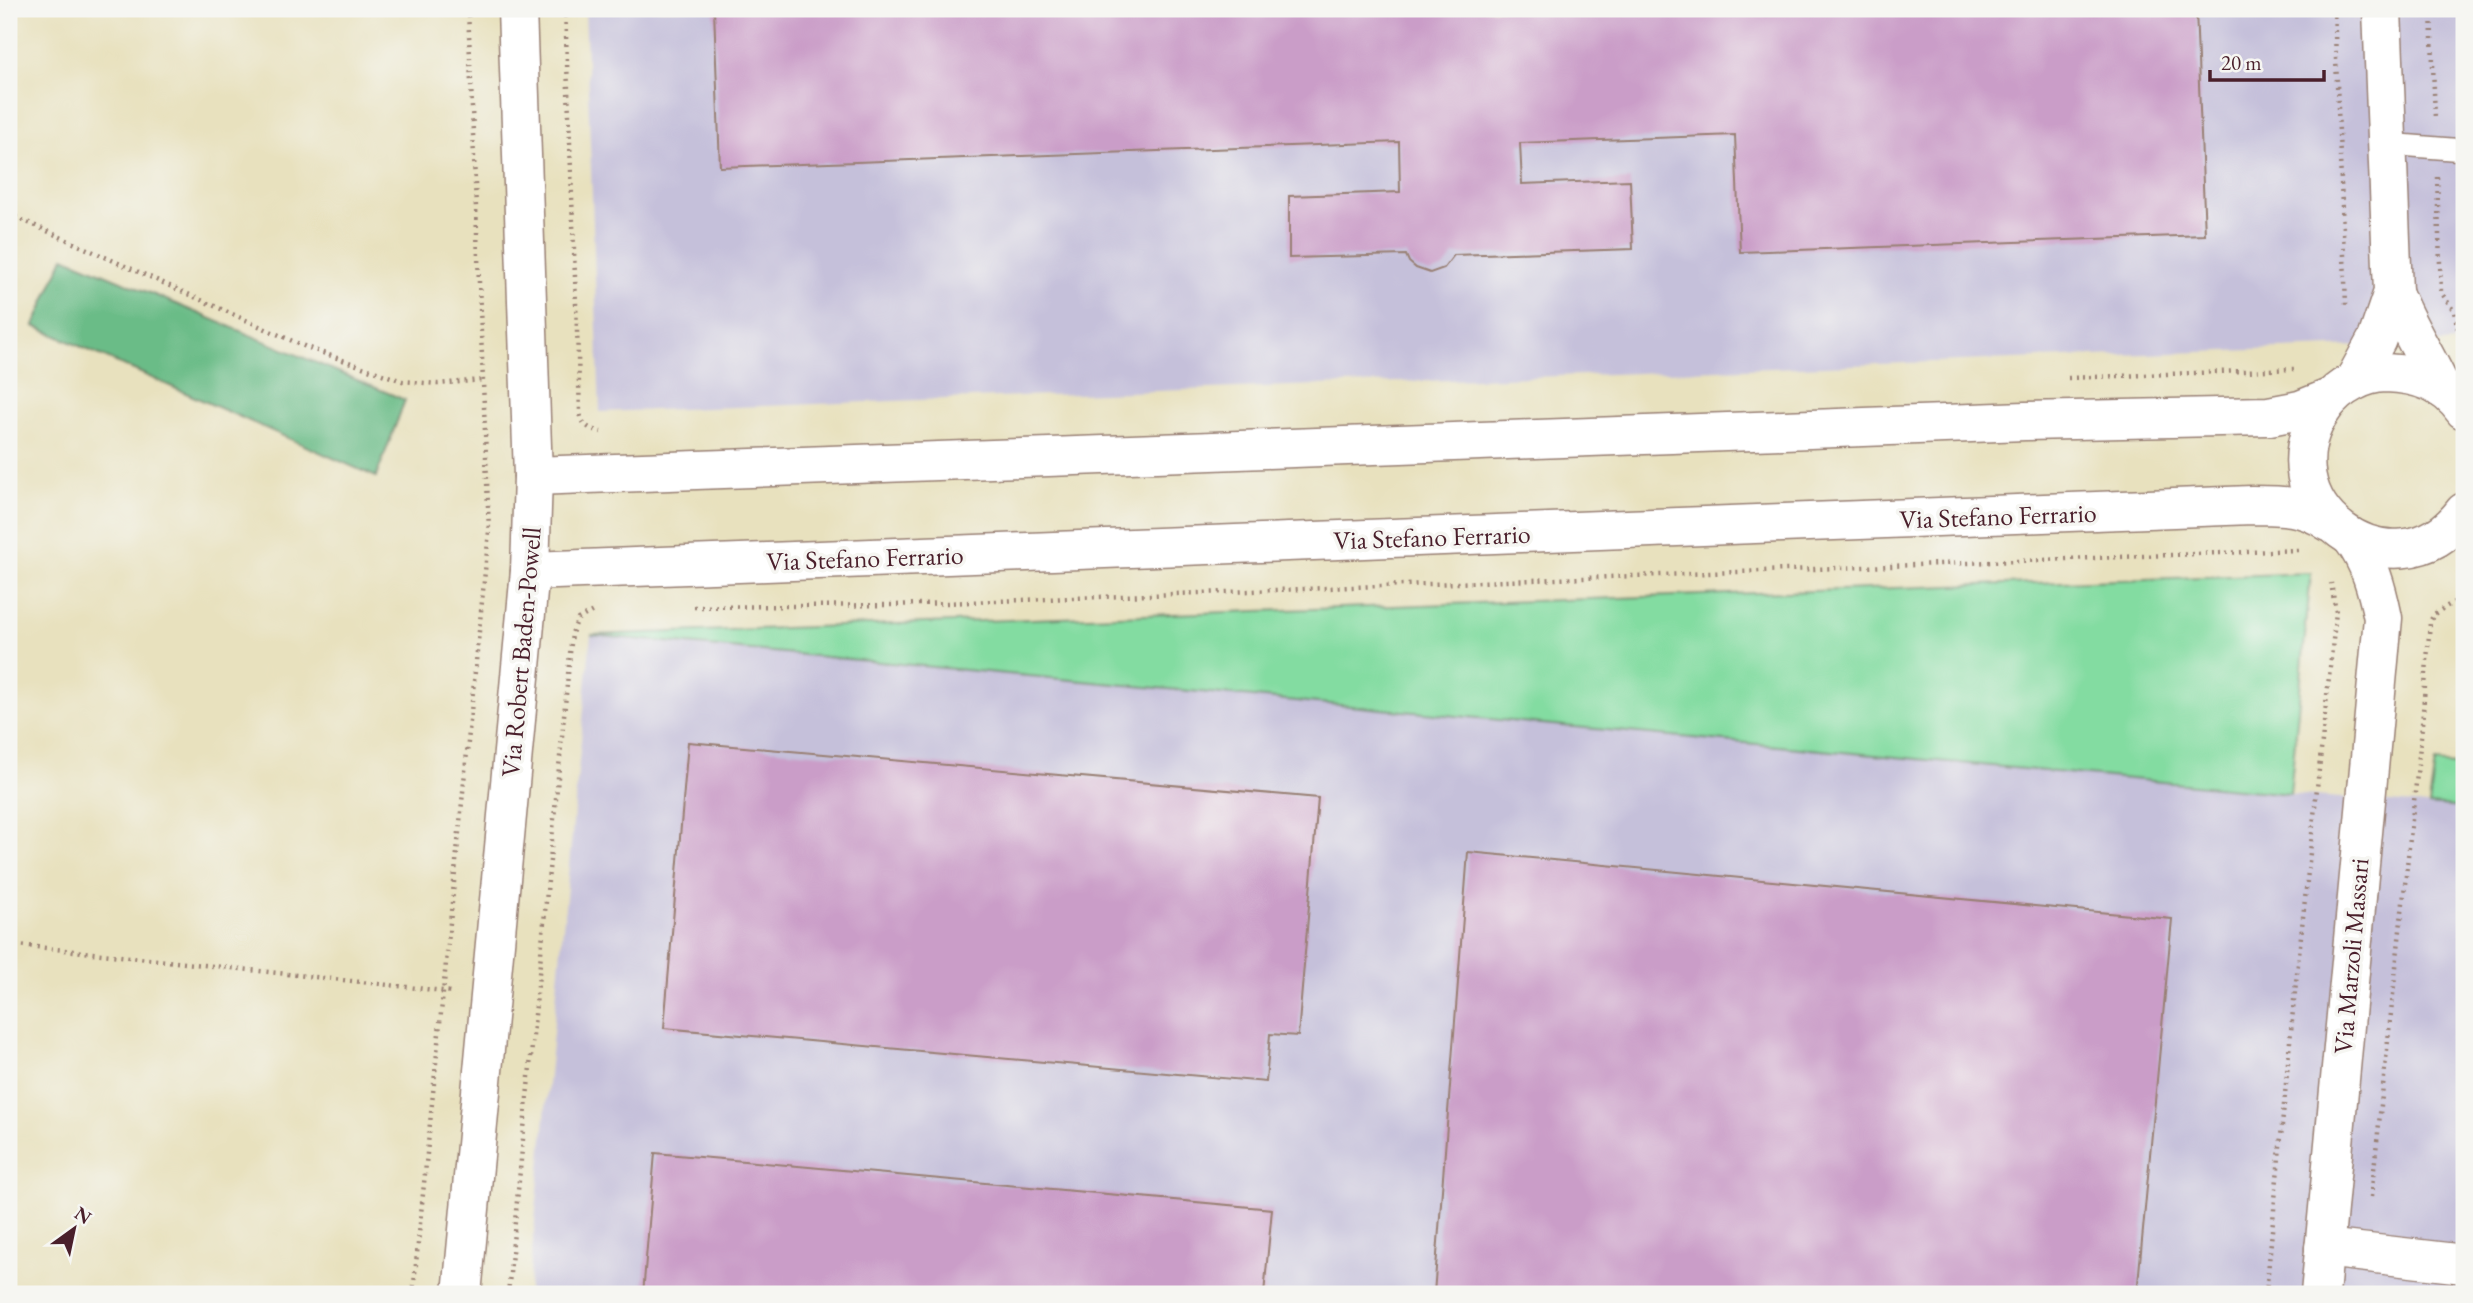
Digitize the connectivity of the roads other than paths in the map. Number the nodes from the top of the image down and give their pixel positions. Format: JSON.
{"nodes":[{"id":1,"x":517,"y":9,"type":"edge"},
{"id":2,"x":2382,"y":9,"type":"edge"},
{"id":3,"x":2387,"y":144,"type":"junction"},
{"id":4,"x":2464,"y":150,"type":"edge"},
{"id":5,"x":2393,"y":292,"type":"junction"},
{"id":6,"x":2343,"y":389,"type":"junction"},
{"id":7,"x":2456,"y":399,"type":"edge"},
{"id":8,"x":533,"y":475,"type":"junction"},
{"id":9,"x":2454,"y":523,"type":"edge"},
{"id":10,"x":2330,"y":537,"type":"junction"},
{"id":11,"x":530,"y":571,"type":"junction"},
{"id":12,"x":2384,"y":618,"type":"junction"},
{"id":13,"x":2324,"y":1248,"type":"junction"},
{"id":14,"x":2464,"y":1264,"type":"edge"},
{"id":15,"x":462,"y":1294,"type":"edge"},
{"id":16,"x":2320,"y":1294,"type":"edge"}],
"edges":[{"from":1,"to":8,"type":"street","name":"Via Robert Baden-Powell"},
{"from":2,"to":3,"type":"street"},
{"from":3,"to":4,"type":"lane"},
{"from":3,"to":5,"type":"street"},
{"from":5,"to":6,"type":"street"},
{"from":5,"to":7,"type":"street"},
{"from":6,"to":7,"type":"street"},
{"from":6,"to":8,"type":"street"},
{"from":6,"to":10,"type":"street","name":"Via Marzoli Massari"},
{"from":8,"to":11,"type":"street","name":"Via Robert Baden-Powell"},
{"from":9,"to":10,"type":"street","name":"Via Stefano Ferrario"},
{"from":9,"to":12,"type":"street","name":"Via Marzoli Massari"},
{"from":10,"to":11,"type":"street","name":"Via Stefano Ferrario"},
{"from":10,"to":12,"type":"street","name":"Via Marzoli Massari"},
{"from":11,"to":15,"type":"street","name":"Via Robert Baden-Powell"},
{"from":12,"to":13,"type":"street","name":"Via Marzoli Massari"},
{"from":13,"to":14,"type":"street"},
{"from":13,"to":16,"type":"street","name":"Via Marzoli Massari"}]}
